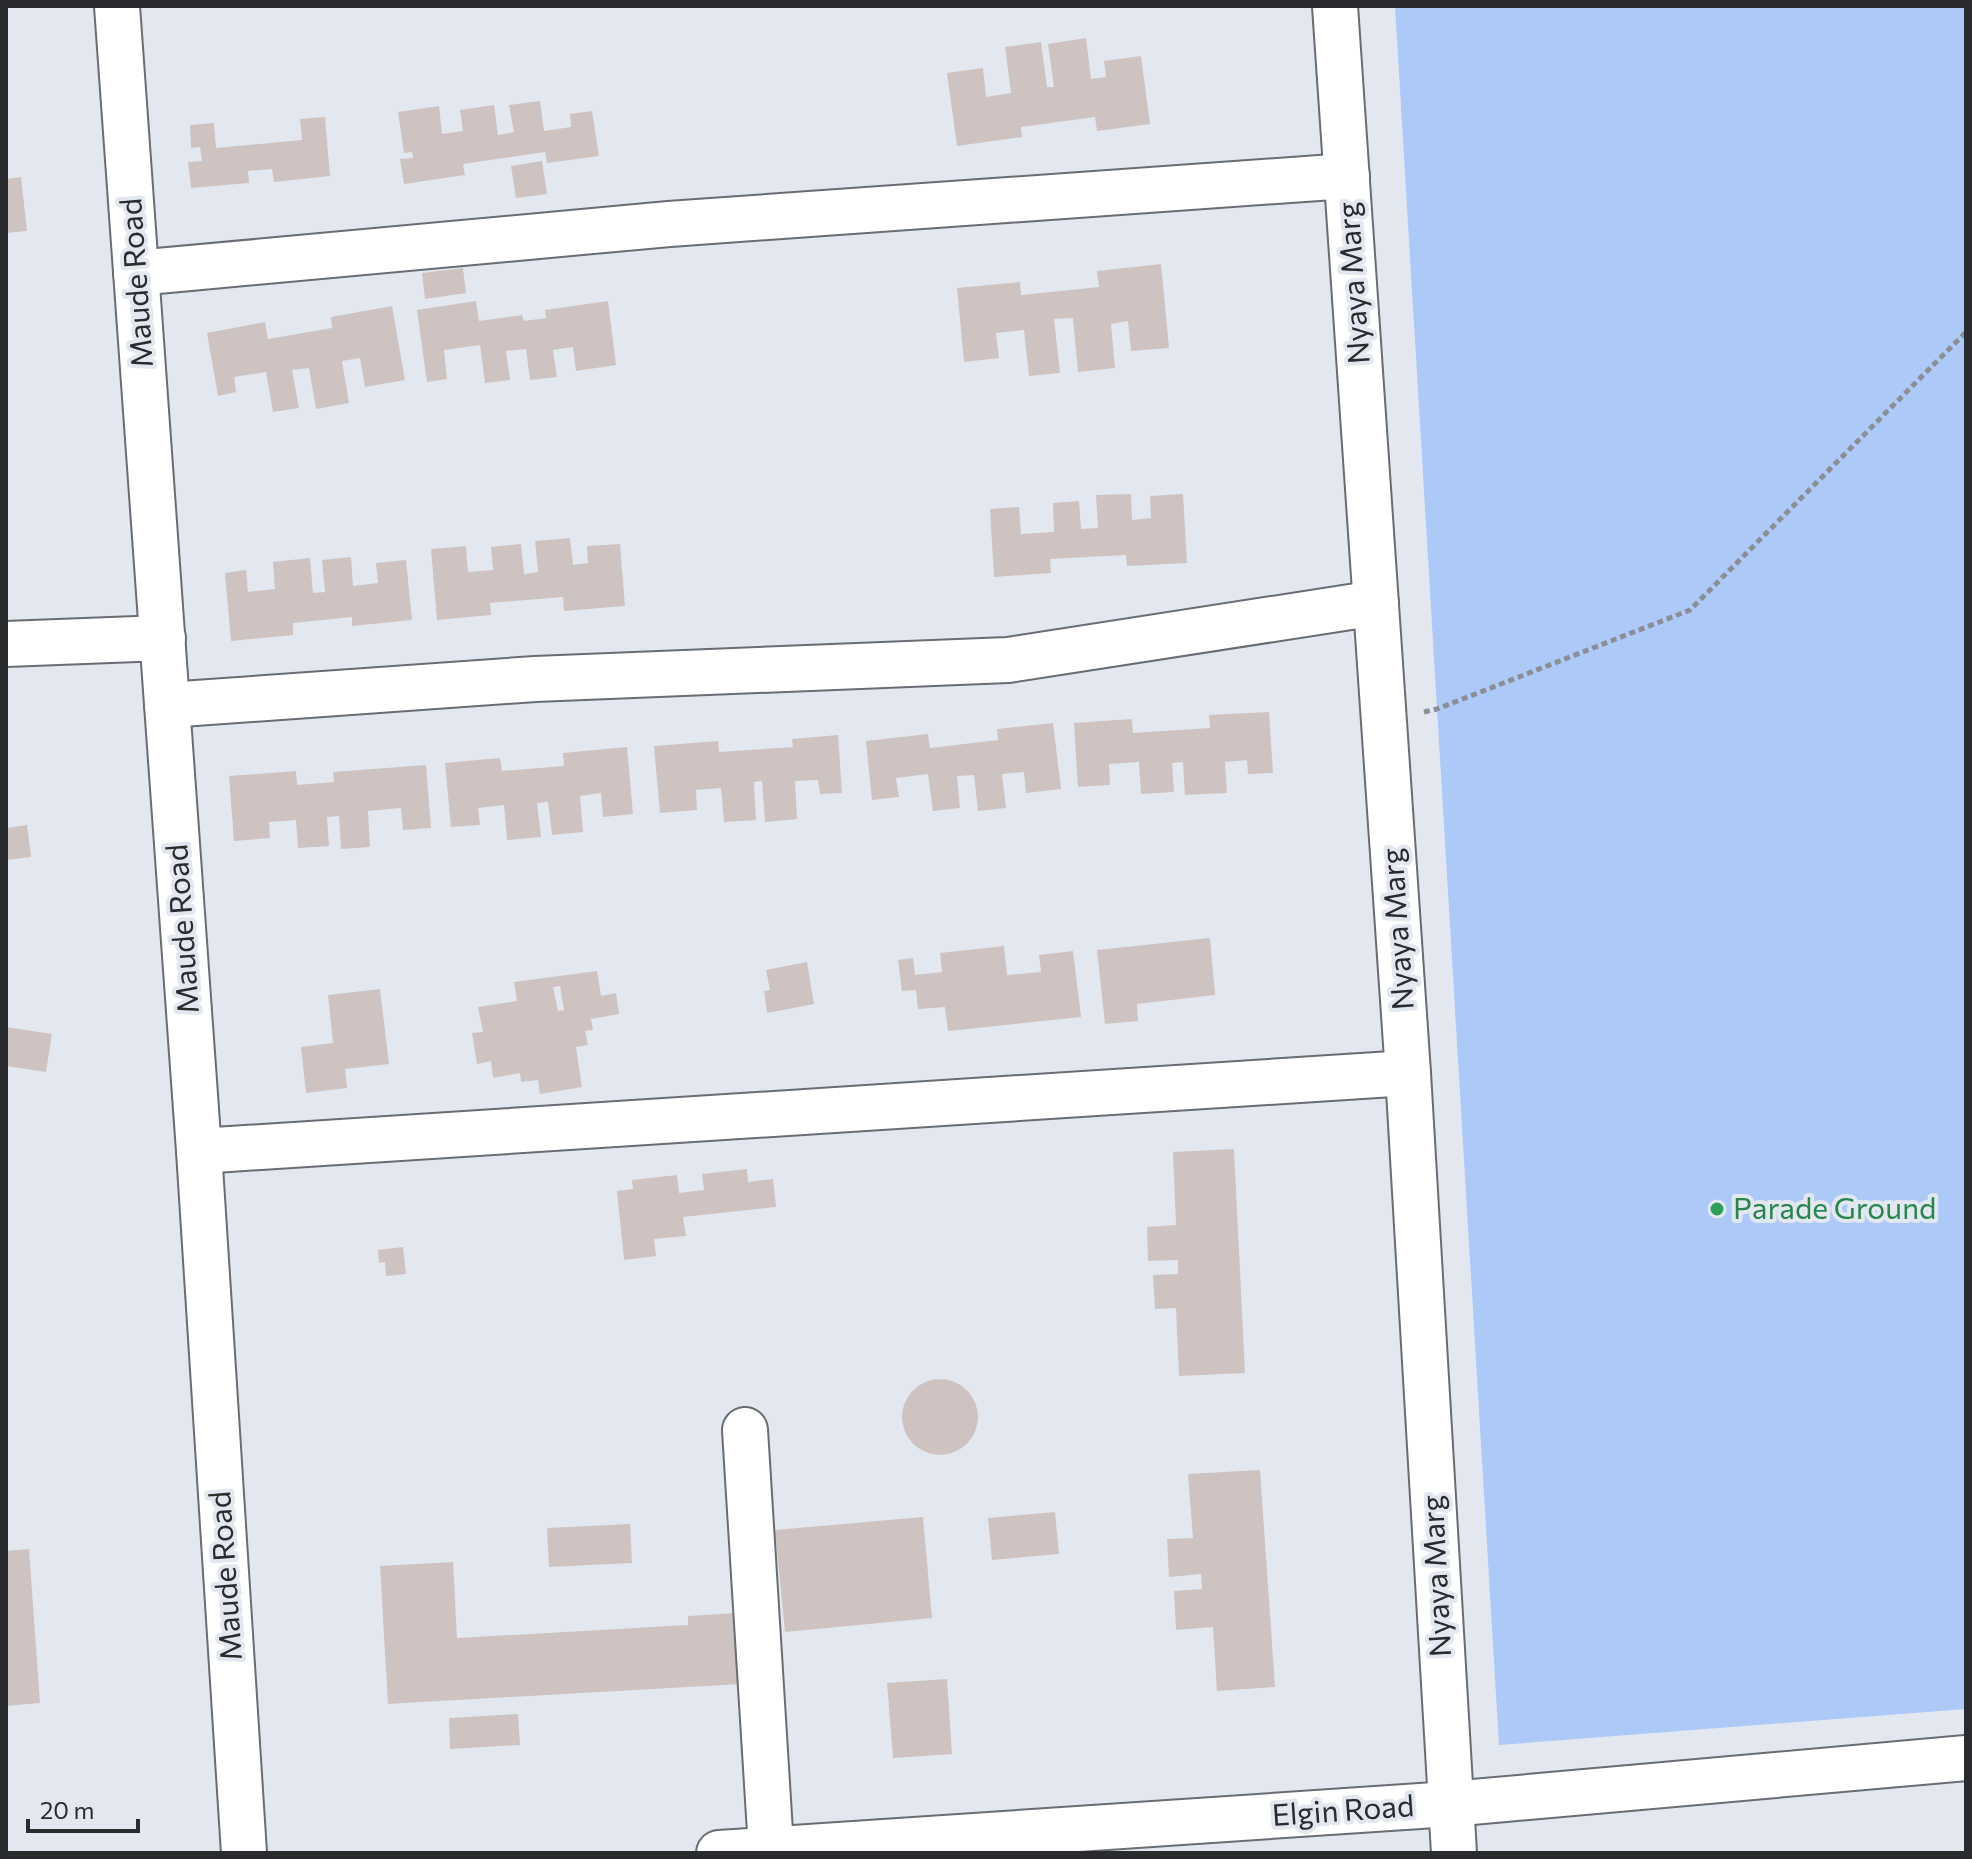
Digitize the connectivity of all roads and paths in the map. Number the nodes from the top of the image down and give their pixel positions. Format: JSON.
{"nodes":[{"id":1,"x":117,"y":6,"type":"edge"},
{"id":2,"x":1335,"y":6,"type":"edge"},
{"id":3,"x":1347,"y":176,"type":"junction"},
{"id":4,"x":136,"y":273,"type":"junction"},
{"id":5,"x":1966,"y":332,"type":"edge"},
{"id":6,"x":1376,"y":603,"type":"junction"},
{"id":7,"x":163,"y":638,"type":"junction"},
{"id":8,"x":6,"y":644,"type":"edge"},
{"id":9,"x":167,"y":705,"type":"junction"},
{"id":10,"x":1384,"y":720,"type":"junction"},
{"id":11,"x":1408,"y":1073,"type":"junction"},
{"id":12,"x":199,"y":1151,"type":"junction"},
{"id":13,"x":745,"y":1430,"type":"dead end"},
{"id":14,"x":1966,"y":1758,"type":"edge"},
{"id":15,"x":1450,"y":1804,"type":"junction"},
{"id":16,"x":771,"y":1848,"type":"junction"},
{"id":17,"x":244,"y":1853,"type":"edge"},
{"id":18,"x":719,"y":1853,"type":"edge"},
{"id":19,"x":1454,"y":1853,"type":"edge"}],
"edges":[{"from":1,"to":4,"type":"street","name":"Maude Road"},
{"from":2,"to":3,"type":"street","name":"Nyaya Marg"},
{"from":3,"to":4,"type":"street"},
{"from":3,"to":6,"type":"street","name":"Nyaya Marg"},
{"from":4,"to":7,"type":"street","name":"Maude Road"},
{"from":5,"to":10,"type":"path"},
{"from":6,"to":9,"type":"street"},
{"from":6,"to":10,"type":"street","name":"Nyaya Marg"},
{"from":7,"to":8,"type":"street"},
{"from":7,"to":9,"type":"street","name":"Maude Road"},
{"from":9,"to":12,"type":"street","name":"Maude Road"},
{"from":10,"to":11,"type":"street","name":"Nyaya Marg"},
{"from":11,"to":12,"type":"street"},
{"from":11,"to":15,"type":"street","name":"Nyaya Marg"},
{"from":12,"to":17,"type":"street","name":"Maude Road"},
{"from":13,"to":16,"type":"street"},
{"from":14,"to":15,"type":"street","name":"Elgin Road"},
{"from":15,"to":16,"type":"street","name":"Elgin Road"},
{"from":15,"to":19,"type":"street","name":"Nyaya Marg"},
{"from":16,"to":18,"type":"street","name":"Elgin Road"}]}
